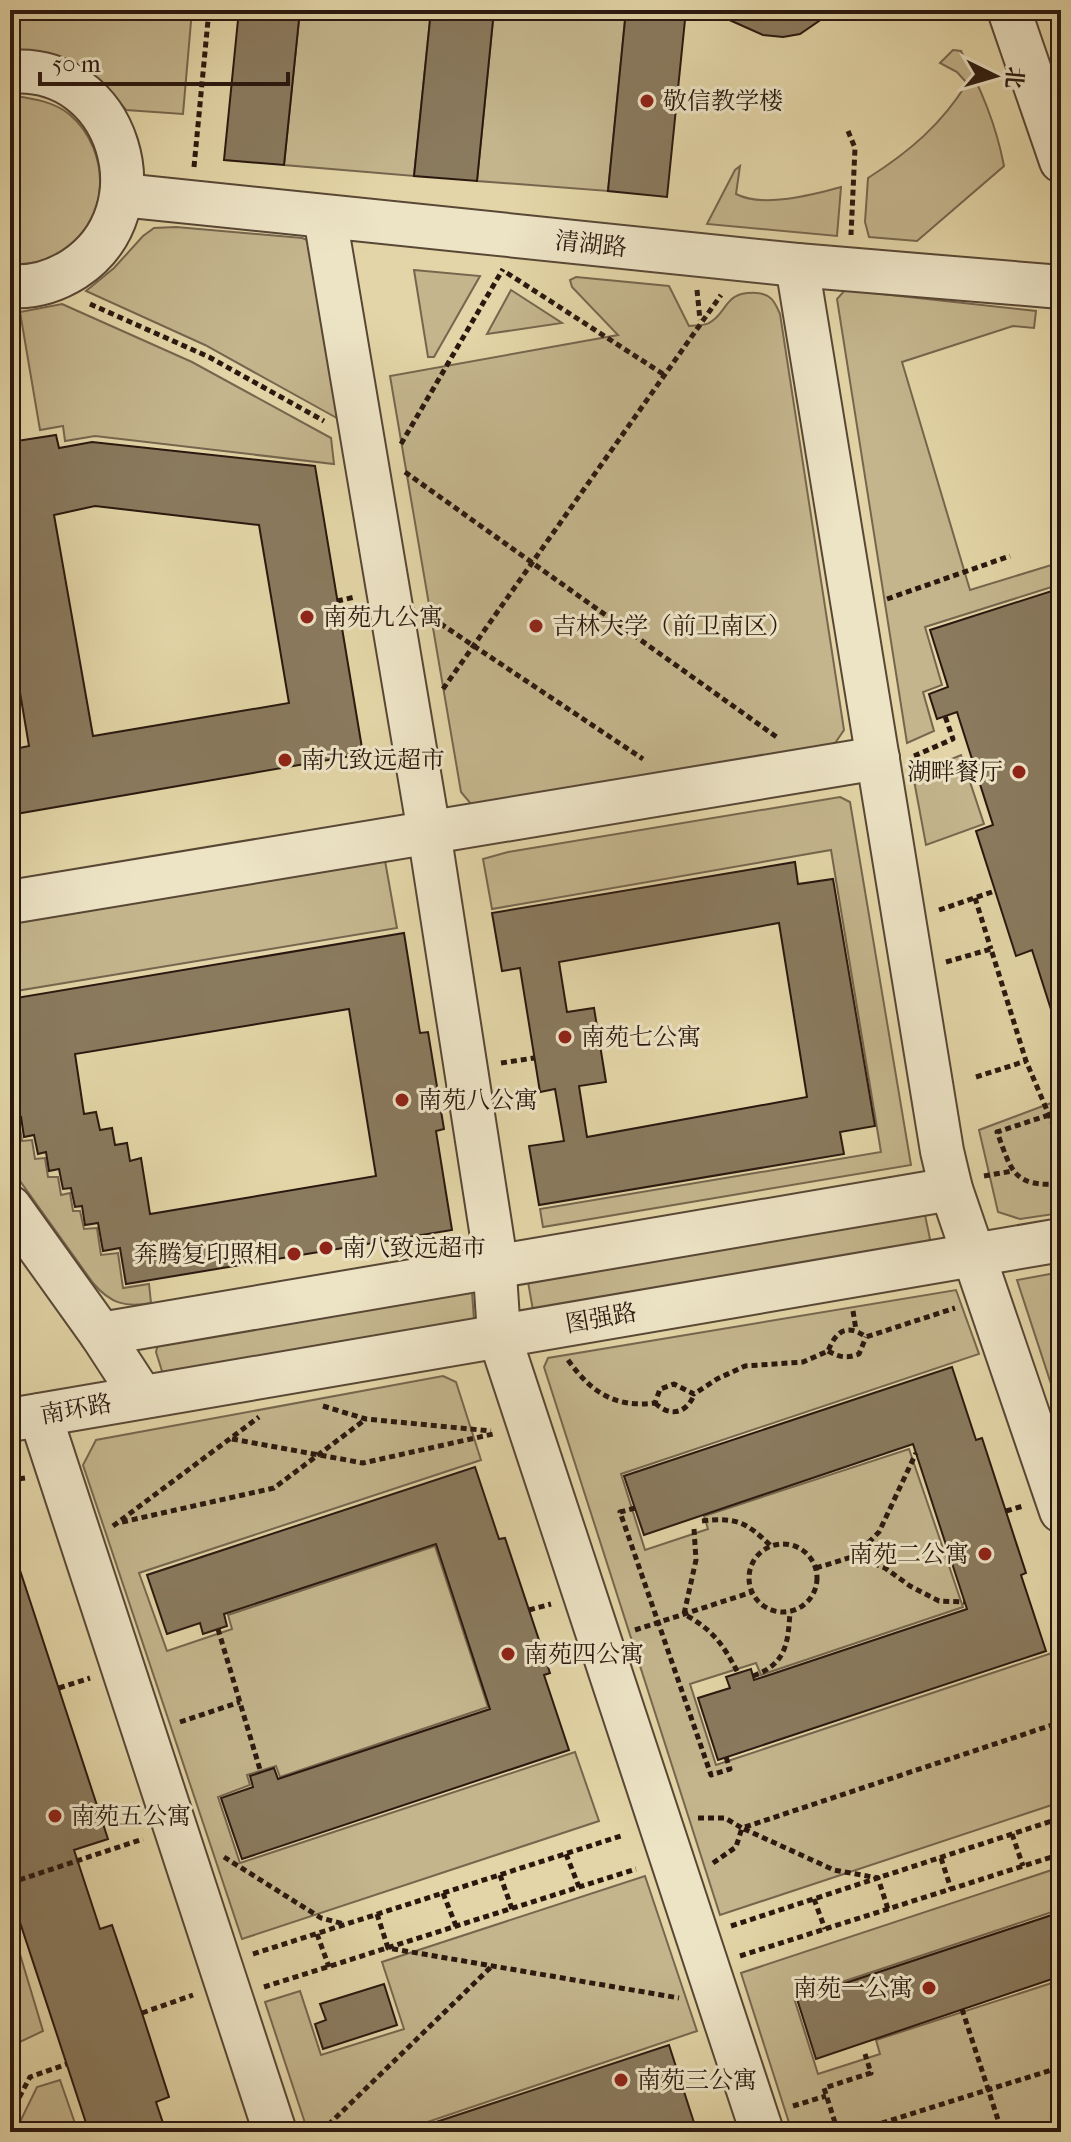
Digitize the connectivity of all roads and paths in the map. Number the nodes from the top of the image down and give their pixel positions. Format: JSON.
{"nodes":[{"id":1,"x":209,"y":10,"type":"edge"},
{"id":2,"x":1009,"y":10,"type":"edge"},
{"id":3,"x":10,"y":72,"type":"edge"},
{"id":4,"x":848,"y":131,"type":"dead end"},
{"id":5,"x":1061,"y":161,"type":"edge"},
{"id":6,"x":193,"y":176,"type":"dead end"},
{"id":7,"x":122,"y":195,"type":"junction"},
{"id":8,"x":325,"y":217,"type":"junction"},
{"id":9,"x":850,"y":244,"type":"dead end"},
{"id":10,"x":507,"y":262,"type":"dead end"},
{"id":11,"x":797,"y":265,"type":"junction"},
{"id":12,"x":502,"y":270,"type":"junction"},
{"id":13,"x":59,"y":278,"type":"junction"},
{"id":14,"x":696,"y":284,"type":"dead end"},
{"id":15,"x":10,"y":286,"type":"edge"},
{"id":16,"x":1061,"y":287,"type":"edge"},
{"id":17,"x":729,"y":290,"type":"dead end"},
{"id":18,"x":700,"y":321,"type":"junction"},
{"id":19,"x":663,"y":374,"type":"junction"},
{"id":20,"x":327,"y":423,"type":"dead end"},
{"id":21,"x":398,"y":449,"type":"dead end"},
{"id":22,"x":404,"y":471,"type":"dead end"},
{"id":23,"x":1010,"y":556,"type":"dead end"},
{"id":24,"x":532,"y":562,"type":"junction"},
{"id":25,"x":879,"y":602,"type":"dead end"},
{"id":26,"x":427,"y":615,"type":"dead end"},
{"id":27,"x":473,"y":646,"type":"junction"},
{"id":28,"x":440,"y":693,"type":"dead end"},
{"id":29,"x":945,"y":716,"type":"dead end"},
{"id":30,"x":789,"y":746,"type":"dead end"},
{"id":31,"x":644,"y":759,"type":"dead end"},
{"id":32,"x":892,"y":759,"type":"junction"},
{"id":33,"x":429,"y":832,"type":"junction"},
{"id":34,"x":995,"y":891,"type":"dead end"},
{"id":35,"x":975,"y":898,"type":"junction"},
{"id":36,"x":10,"y":902,"type":"edge"},
{"id":37,"x":932,"y":913,"type":"dead end"},
{"id":38,"x":991,"y":949,"type":"junction"},
{"id":39,"x":941,"y":964,"type":"dead end"},
{"id":40,"x":534,"y":1058,"type":"dead end"},
{"id":41,"x":1026,"y":1061,"type":"junction"},
{"id":42,"x":493,"y":1064,"type":"dead end"},
{"id":43,"x":976,"y":1077,"type":"dead end"},
{"id":44,"x":1049,"y":1115,"type":"junction"},
{"id":45,"x":1061,"y":1135,"type":"edge"},
{"id":46,"x":1061,"y":1184,"type":"edge"},
{"id":47,"x":951,"y":1189,"type":"junction"},
{"id":48,"x":10,"y":1207,"type":"edge"},
{"id":49,"x":1061,"y":1240,"type":"edge"},
{"id":50,"x":974,"y":1256,"type":"junction"},
{"id":51,"x":497,"y":1267,"type":"junction"},
{"id":52,"x":958,"y":1307,"type":"dead end"},
{"id":53,"x":101,"y":1334,"type":"junction"},
{"id":54,"x":499,"y":1335,"type":"junction"},
{"id":55,"x":866,"y":1337,"type":"junction"},
{"id":56,"x":560,"y":1350,"type":"dead end"},
{"id":57,"x":828,"y":1351,"type":"junction"},
{"id":58,"x":694,"y":1394,"type":"junction"},
{"id":59,"x":142,"y":1397,"type":"junction"},
{"id":60,"x":313,"y":1403,"type":"dead end"},
{"id":61,"x":655,"y":1403,"type":"junction"},
{"id":62,"x":264,"y":1412,"type":"dead end"},
{"id":63,"x":25,"y":1417,"type":"edge"},
{"id":64,"x":366,"y":1419,"type":"junction"},
{"id":65,"x":232,"y":1439,"type":"junction"},
{"id":66,"x":916,"y":1453,"type":"dead end"},
{"id":67,"x":319,"y":1454,"type":"junction"},
{"id":68,"x":635,"y":1508,"type":"dead end"},
{"id":69,"x":1061,"y":1511,"type":"edge"},
{"id":70,"x":702,"y":1521,"type":"dead end"},
{"id":71,"x":117,"y":1523,"type":"junction"},
{"id":72,"x":108,"y":1529,"type":"dead end"},
{"id":73,"x":694,"y":1529,"type":"dead end"},
{"id":74,"x":771,"y":1546,"type":"junction"},
{"id":75,"x":855,"y":1556,"type":"junction"},
{"id":76,"x":816,"y":1568,"type":"junction"},
{"id":77,"x":752,"y":1592,"type":"junction"},
{"id":78,"x":559,"y":1601,"type":"dead end"},
{"id":79,"x":965,"y":1602,"type":"dead end"},
{"id":80,"x":529,"y":1610,"type":"dead end"},
{"id":81,"x":790,"y":1612,"type":"junction"},
{"id":82,"x":684,"y":1614,"type":"junction"},
{"id":83,"x":659,"y":1622,"type":"junction"},
{"id":84,"x":218,"y":1629,"type":"dead end"},
{"id":85,"x":633,"y":1630,"type":"dead end"},
{"id":86,"x":738,"y":1673,"type":"dead end"},
{"id":87,"x":94,"y":1676,"type":"dead end"},
{"id":88,"x":753,"y":1676,"type":"dead end"},
{"id":89,"x":59,"y":1688,"type":"dead end"},
{"id":90,"x":240,"y":1702,"type":"junction"},
{"id":91,"x":1061,"y":1722,"type":"edge"},
{"id":92,"x":176,"y":1723,"type":"dead end"},
{"id":93,"x":726,"y":1757,"type":"dead end"},
{"id":94,"x":261,"y":1773,"type":"dead end"},
{"id":95,"x":1061,"y":1818,"type":"edge"},
{"id":96,"x":694,"y":1819,"type":"dead end"},
{"id":97,"x":742,"y":1828,"type":"junction"},
{"id":98,"x":637,"y":1831,"type":"dead end"},
{"id":99,"x":1012,"y":1834,"type":"junction"},
{"id":100,"x":148,"y":1838,"type":"dead end"},
{"id":101,"x":216,"y":1852,"type":"dead end"},
{"id":102,"x":566,"y":1854,"type":"junction"},
{"id":103,"x":1061,"y":1854,"type":"edge"},
{"id":104,"x":941,"y":1858,"type":"junction"},
{"id":105,"x":649,"y":1865,"type":"dead end"},
{"id":106,"x":707,"y":1866,"type":"dead end"},
{"id":107,"x":1023,"y":1866,"type":"junction"},
{"id":108,"x":500,"y":1875,"type":"junction"},
{"id":109,"x":878,"y":1878,"type":"junction"},
{"id":110,"x":10,"y":1883,"type":"edge"},
{"id":111,"x":579,"y":1887,"type":"junction"},
{"id":112,"x":951,"y":1889,"type":"junction"},
{"id":113,"x":443,"y":1893,"type":"junction"},
{"id":114,"x":814,"y":1899,"type":"junction"},
{"id":115,"x":512,"y":1909,"type":"junction"},
{"id":116,"x":888,"y":1909,"type":"junction"},
{"id":117,"x":377,"y":1914,"type":"junction"},
{"id":118,"x":344,"y":1925,"type":"junction"},
{"id":119,"x":456,"y":1926,"type":"junction"},
{"id":120,"x":825,"y":1929,"type":"junction"},
{"id":121,"x":718,"y":1930,"type":"dead end"},
{"id":122,"x":317,"y":1934,"type":"junction"},
{"id":123,"x":388,"y":1948,"type":"junction"},
{"id":124,"x":241,"y":1958,"type":"dead end"},
{"id":125,"x":728,"y":1960,"type":"dead end"},
{"id":126,"x":492,"y":1966,"type":"junction"},
{"id":127,"x":329,"y":1967,"type":"junction"},
{"id":128,"x":252,"y":1991,"type":"dead end"},
{"id":129,"x":199,"y":1993,"type":"dead end"},
{"id":130,"x":695,"y":2001,"type":"dead end"},
{"id":131,"x":962,"y":2009,"type":"dead end"},
{"id":132,"x":142,"y":2013,"type":"dead end"},
{"id":133,"x":865,"y":2054,"type":"dead end"},
{"id":134,"x":67,"y":2064,"type":"dead end"},
{"id":135,"x":1061,"y":2067,"type":"edge"},
{"id":136,"x":988,"y":2090,"type":"junction"},
{"id":137,"x":826,"y":2096,"type":"junction"},
{"id":138,"x":10,"y":2115,"type":"edge"},
{"id":139,"x":776,"y":2120,"type":"edge"},
{"id":140,"x":275,"y":2132,"type":"edge"},
{"id":141,"x":321,"y":2132,"type":"edge"},
{"id":142,"x":838,"y":2132,"type":"edge"},
{"id":143,"x":853,"y":2132,"type":"edge"},
{"id":144,"x":1002,"y":2132,"type":"edge"}],
"edges":[{"from":1,"to":6,"type":"path"},
{"from":2,"to":5,"type":"lane"},
{"from":3,"to":7,"type":"lane"},
{"from":4,"to":9,"type":"path"},
{"from":7,"to":8,"type":"lane","name":"清湖路"},
{"from":7,"to":13,"type":"lane"},
{"from":8,"to":11,"type":"lane","name":"清湖路"},
{"from":8,"to":33,"type":"lane"},
{"from":10,"to":12,"type":"path"},
{"from":11,"to":16,"type":"lane","name":"清湖路"},
{"from":11,"to":32,"type":"lane"},
{"from":12,"to":19,"type":"path"},
{"from":12,"to":21,"type":"path"},
{"from":13,"to":15,"type":"lane"},
{"from":13,"to":20,"type":"path"},
{"from":14,"to":18,"type":"path"},
{"from":17,"to":18,"type":"path"},
{"from":18,"to":19,"type":"path"},
{"from":19,"to":24,"type":"path"},
{"from":22,"to":24,"type":"path"},
{"from":23,"to":25,"type":"path"},
{"from":24,"to":27,"type":"path"},
{"from":24,"to":30,"type":"path"},
{"from":26,"to":27,"type":"path"},
{"from":27,"to":28,"type":"path"},
{"from":27,"to":31,"type":"path"},
{"from":29,"to":32,"type":"path"},
{"from":32,"to":33,"type":"lane"},
{"from":32,"to":47,"type":"lane"},
{"from":33,"to":36,"type":"lane"},
{"from":33,"to":51,"type":"lane"},
{"from":34,"to":35,"type":"path"},
{"from":35,"to":37,"type":"path"},
{"from":35,"to":38,"type":"path"},
{"from":38,"to":39,"type":"path"},
{"from":38,"to":41,"type":"path"},
{"from":40,"to":42,"type":"path"},
{"from":41,"to":43,"type":"path"},
{"from":41,"to":44,"type":"path"},
{"from":44,"to":45,"type":"path"},
{"from":44,"to":46,"type":"path"},
{"from":47,"to":50,"type":"lane"},
{"from":47,"to":51,"type":"lane"},
{"from":48,"to":53,"type":"lane"},
{"from":49,"to":50,"type":"lane","name":"图强路"},
{"from":50,"to":54,"type":"lane","name":"图强路"},
{"from":50,"to":69,"type":"lane"},
{"from":51,"to":53,"type":"lane"},
{"from":51,"to":54,"type":"lane"},
{"from":52,"to":55,"type":"path"},
{"from":53,"to":59,"type":"lane"},
{"from":54,"to":59,"type":"lane","name":"图强路"},
{"from":54,"to":139,"type":"lane"},
{"from":55,"to":57,"type":"path"},
{"from":55,"to":57,"type":"path"},
{"from":56,"to":61,"type":"path"},
{"from":57,"to":58,"type":"path"},
{"from":58,"to":61,"type":"path"},
{"from":58,"to":61,"type":"path"},
{"from":59,"to":63,"type":"lane","name":"南环路"},
{"from":60,"to":64,"type":"path"},
{"from":62,"to":65,"type":"path"},
{"from":63,"to":140,"type":"lane"},
{"from":64,"to":67,"type":"path"},
{"from":64,"to":67,"type":"path"},
{"from":65,"to":67,"type":"path"},
{"from":65,"to":71,"type":"path"},
{"from":66,"to":75,"type":"path"},
{"from":67,"to":71,"type":"path"},
{"from":68,"to":83,"type":"path"},
{"from":70,"to":74,"type":"path"},
{"from":71,"to":72,"type":"path"},
{"from":73,"to":82,"type":"path"},
{"from":74,"to":76,"type":"path"},
{"from":74,"to":77,"type":"path"},
{"from":75,"to":76,"type":"path"},
{"from":75,"to":79,"type":"path"},
{"from":76,"to":81,"type":"path"},
{"from":77,"to":81,"type":"path"},
{"from":77,"to":82,"type":"path"},
{"from":78,"to":80,"type":"path"},
{"from":81,"to":88,"type":"path"},
{"from":82,"to":83,"type":"path"},
{"from":82,"to":86,"type":"path"},
{"from":83,"to":85,"type":"path"},
{"from":83,"to":93,"type":"path"},
{"from":84,"to":90,"type":"path"},
{"from":87,"to":89,"type":"path"},
{"from":90,"to":92,"type":"path"},
{"from":90,"to":94,"type":"path"},
{"from":91,"to":97,"type":"path"},
{"from":95,"to":99,"type":"path"},
{"from":96,"to":97,"type":"path"},
{"from":97,"to":106,"type":"path"},
{"from":97,"to":109,"type":"path"},
{"from":98,"to":102,"type":"path"},
{"from":99,"to":104,"type":"path"},
{"from":99,"to":107,"type":"path"},
{"from":100,"to":110,"type":"path"},
{"from":101,"to":118,"type":"path"},
{"from":102,"to":108,"type":"path"},
{"from":102,"to":111,"type":"path"},
{"from":103,"to":107,"type":"path"},
{"from":104,"to":109,"type":"path"},
{"from":104,"to":112,"type":"path"},
{"from":105,"to":111,"type":"path"},
{"from":107,"to":112,"type":"path"},
{"from":108,"to":113,"type":"path"},
{"from":108,"to":115,"type":"path"},
{"from":109,"to":114,"type":"path"},
{"from":109,"to":116,"type":"path"},
{"from":111,"to":115,"type":"path"},
{"from":112,"to":116,"type":"path"},
{"from":113,"to":117,"type":"path"},
{"from":113,"to":119,"type":"path"},
{"from":114,"to":120,"type":"path"},
{"from":114,"to":121,"type":"path"},
{"from":115,"to":119,"type":"path"},
{"from":116,"to":120,"type":"path"},
{"from":117,"to":118,"type":"path"},
{"from":117,"to":123,"type":"path"},
{"from":118,"to":122,"type":"path"},
{"from":119,"to":123,"type":"path"},
{"from":120,"to":125,"type":"path"},
{"from":122,"to":124,"type":"path"},
{"from":122,"to":127,"type":"path"},
{"from":123,"to":126,"type":"path"},
{"from":123,"to":127,"type":"path"},
{"from":126,"to":130,"type":"path"},
{"from":126,"to":141,"type":"path"},
{"from":127,"to":128,"type":"path"},
{"from":129,"to":132,"type":"path"},
{"from":131,"to":136,"type":"path"},
{"from":133,"to":137,"type":"path"},
{"from":134,"to":138,"type":"path"},
{"from":135,"to":136,"type":"path"},
{"from":136,"to":143,"type":"path"},
{"from":136,"to":144,"type":"path"},
{"from":137,"to":139,"type":"path"},
{"from":137,"to":142,"type":"path"}]}
